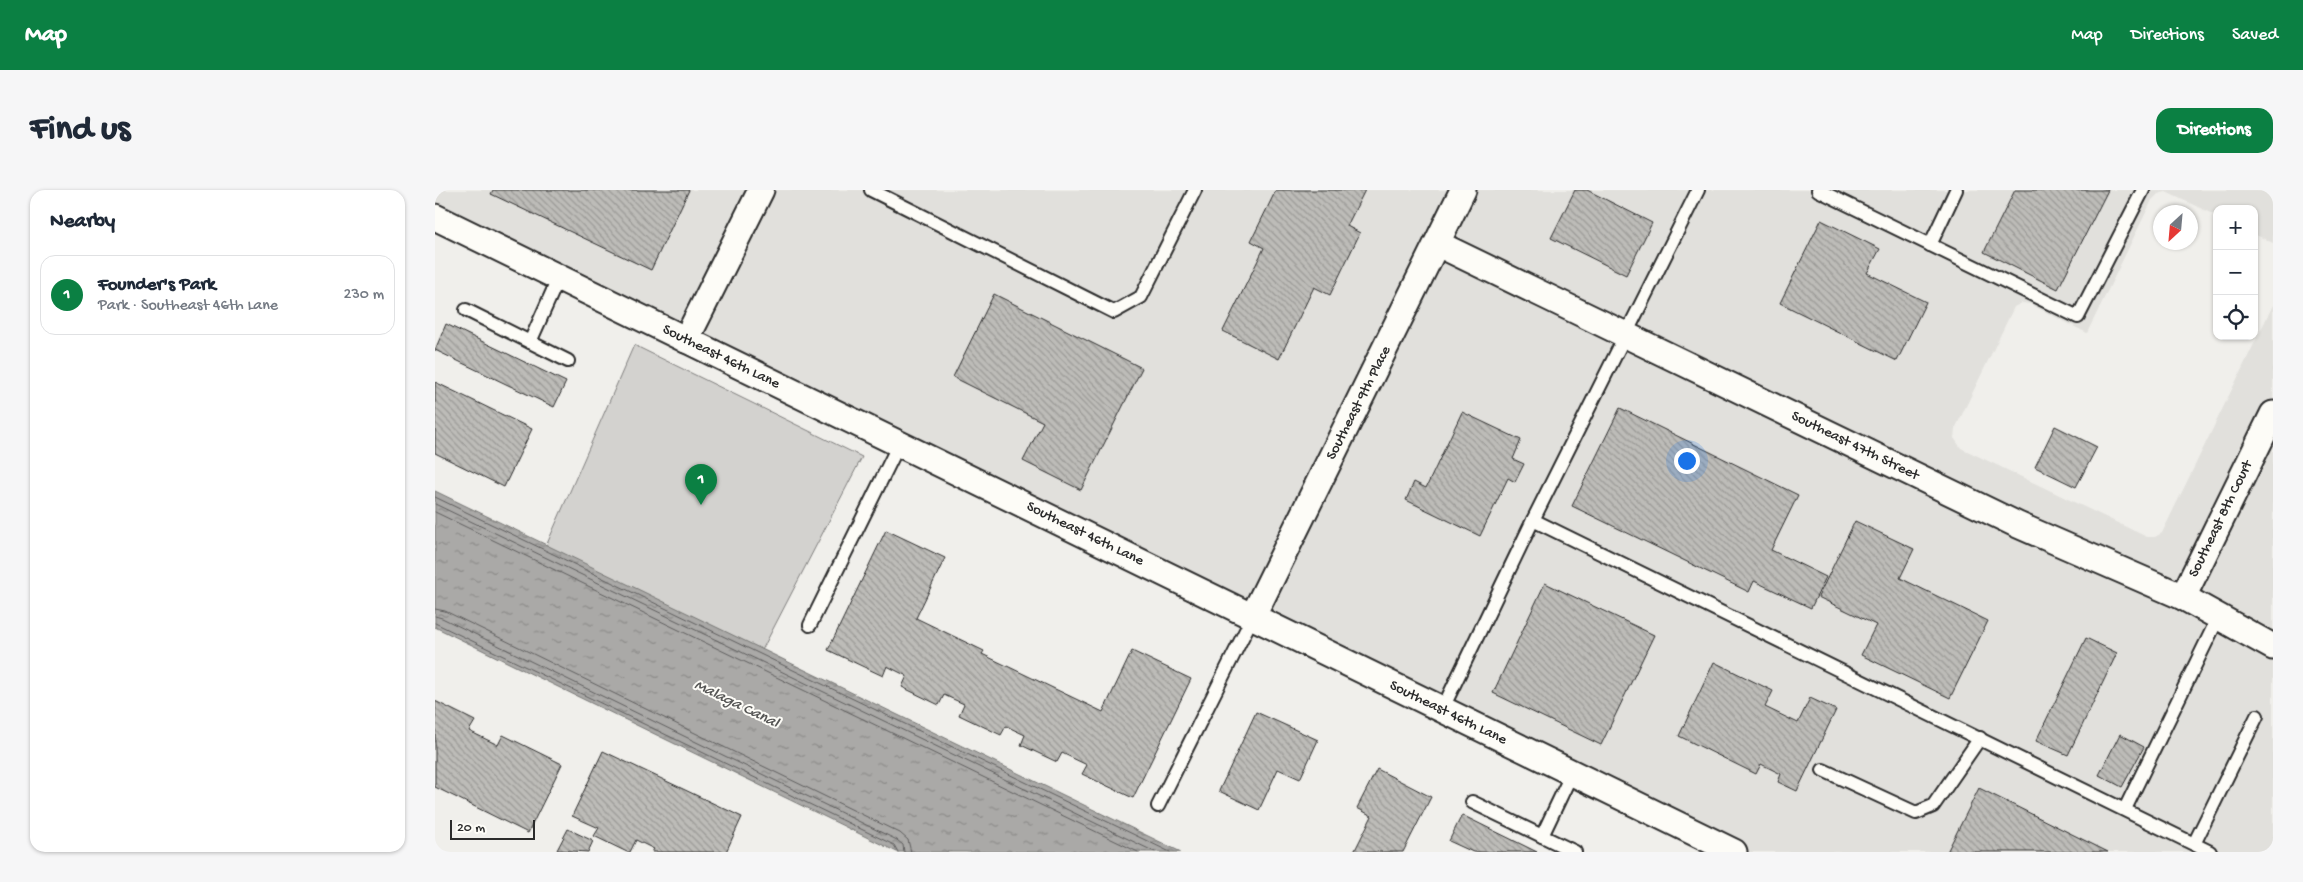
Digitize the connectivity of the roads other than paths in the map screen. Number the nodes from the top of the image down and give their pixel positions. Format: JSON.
{"nodes":[{"id":1,"x":761,"y":190,"type":"edge"},
{"id":2,"x":871,"y":190,"type":"edge"},
{"id":3,"x":1195,"y":190,"type":"edge"},
{"id":4,"x":1463,"y":190,"type":"edge"},
{"id":5,"x":1698,"y":190,"type":"edge"},
{"id":6,"x":1818,"y":190,"type":"edge"},
{"id":7,"x":1956,"y":190,"type":"edge"},
{"id":8,"x":2143,"y":190,"type":"edge"},
{"id":9,"x":435,"y":217,"type":"edge"},
{"id":10,"x":1438,"y":244,"type":"junction"},
{"id":11,"x":1930,"y":245,"type":"junction"},
{"id":12,"x":559,"y":277,"type":"junction"},
{"id":13,"x":466,"y":310,"type":"dead end"},
{"id":14,"x":1626,"y":335,"type":"junction"},
{"id":15,"x":686,"y":340,"type":"junction"},
{"id":16,"x":530,"y":342,"type":"junction"},
{"id":17,"x":568,"y":361,"type":"dead end"},
{"id":18,"x":2270,"y":428,"type":"edge"},
{"id":19,"x":899,"y":444,"type":"junction"},
{"id":20,"x":1533,"y":520,"type":"junction"},
{"id":21,"x":2183,"y":598,"type":"junction"},
{"id":22,"x":1253,"y":616,"type":"junction"},
{"id":23,"x":2218,"y":618,"type":"junction"},
{"id":24,"x":810,"y":625,"type":"dead end"},
{"id":25,"x":2273,"y":647,"type":"edge"},
{"id":26,"x":1442,"y":710,"type":"junction"},
{"id":27,"x":2257,"y":716,"type":"dead end"},
{"id":28,"x":1980,"y":738,"type":"junction"},
{"id":29,"x":1823,"y":770,"type":"dead end"},
{"id":30,"x":1572,"y":773,"type":"junction"},
{"id":31,"x":1472,"y":802,"type":"dead end"},
{"id":32,"x":1158,"y":806,"type":"dead end"},
{"id":33,"x":2125,"y":809,"type":"junction"},
{"id":34,"x":1542,"y":836,"type":"junction"},
{"id":35,"x":2193,"y":844,"type":"junction"},
{"id":36,"x":1575,"y":852,"type":"edge"},
{"id":37,"x":1735,"y":852,"type":"edge"},
{"id":38,"x":2210,"y":852,"type":"edge"}],
"edges":[{"from":1,"to":15,"type":"street"},
{"from":2,"to":3,"type":"lane"},
{"from":4,"to":10,"type":"street","name":"Southeast 9th Place"},
{"from":5,"to":14,"type":"lane"},
{"from":6,"to":11,"type":"lane"},
{"from":7,"to":11,"type":"lane"},
{"from":8,"to":11,"type":"lane"},
{"from":9,"to":12,"type":"street","name":"Southeast 46th Lane"},
{"from":10,"to":14,"type":"street","name":"Southeast 47th Street"},
{"from":10,"to":22,"type":"street","name":"Southeast 9th Place"},
{"from":12,"to":15,"type":"street","name":"Southeast 46th Lane"},
{"from":12,"to":16,"type":"lane"},
{"from":13,"to":16,"type":"lane"},
{"from":14,"to":20,"type":"lane"},
{"from":14,"to":21,"type":"street","name":"Southeast 47th Street"},
{"from":15,"to":19,"type":"street","name":"Southeast 46th Lane"},
{"from":16,"to":17,"type":"lane"},
{"from":18,"to":21,"type":"street","name":"Southeast 8th Court"},
{"from":19,"to":22,"type":"street","name":"Southeast 46th Lane"},
{"from":19,"to":24,"type":"lane"},
{"from":20,"to":26,"type":"lane"},
{"from":20,"to":28,"type":"lane"},
{"from":21,"to":23,"type":"street","name":"Southeast 47th Street"},
{"from":22,"to":26,"type":"street","name":"Southeast 46th Lane"},
{"from":22,"to":32,"type":"lane"},
{"from":23,"to":25,"type":"street","name":"Southeast 47th Street"},
{"from":23,"to":33,"type":"lane"},
{"from":26,"to":30,"type":"street","name":"Southeast 46th Lane"},
{"from":27,"to":35,"type":"lane"},
{"from":28,"to":29,"type":"lane"},
{"from":28,"to":33,"type":"lane"},
{"from":30,"to":34,"type":"lane"},
{"from":30,"to":37,"type":"street","name":"Southeast 46th Lane"},
{"from":31,"to":34,"type":"lane"},
{"from":33,"to":35,"type":"lane"},
{"from":34,"to":36,"type":"lane"},
{"from":35,"to":38,"type":"lane"}]}
